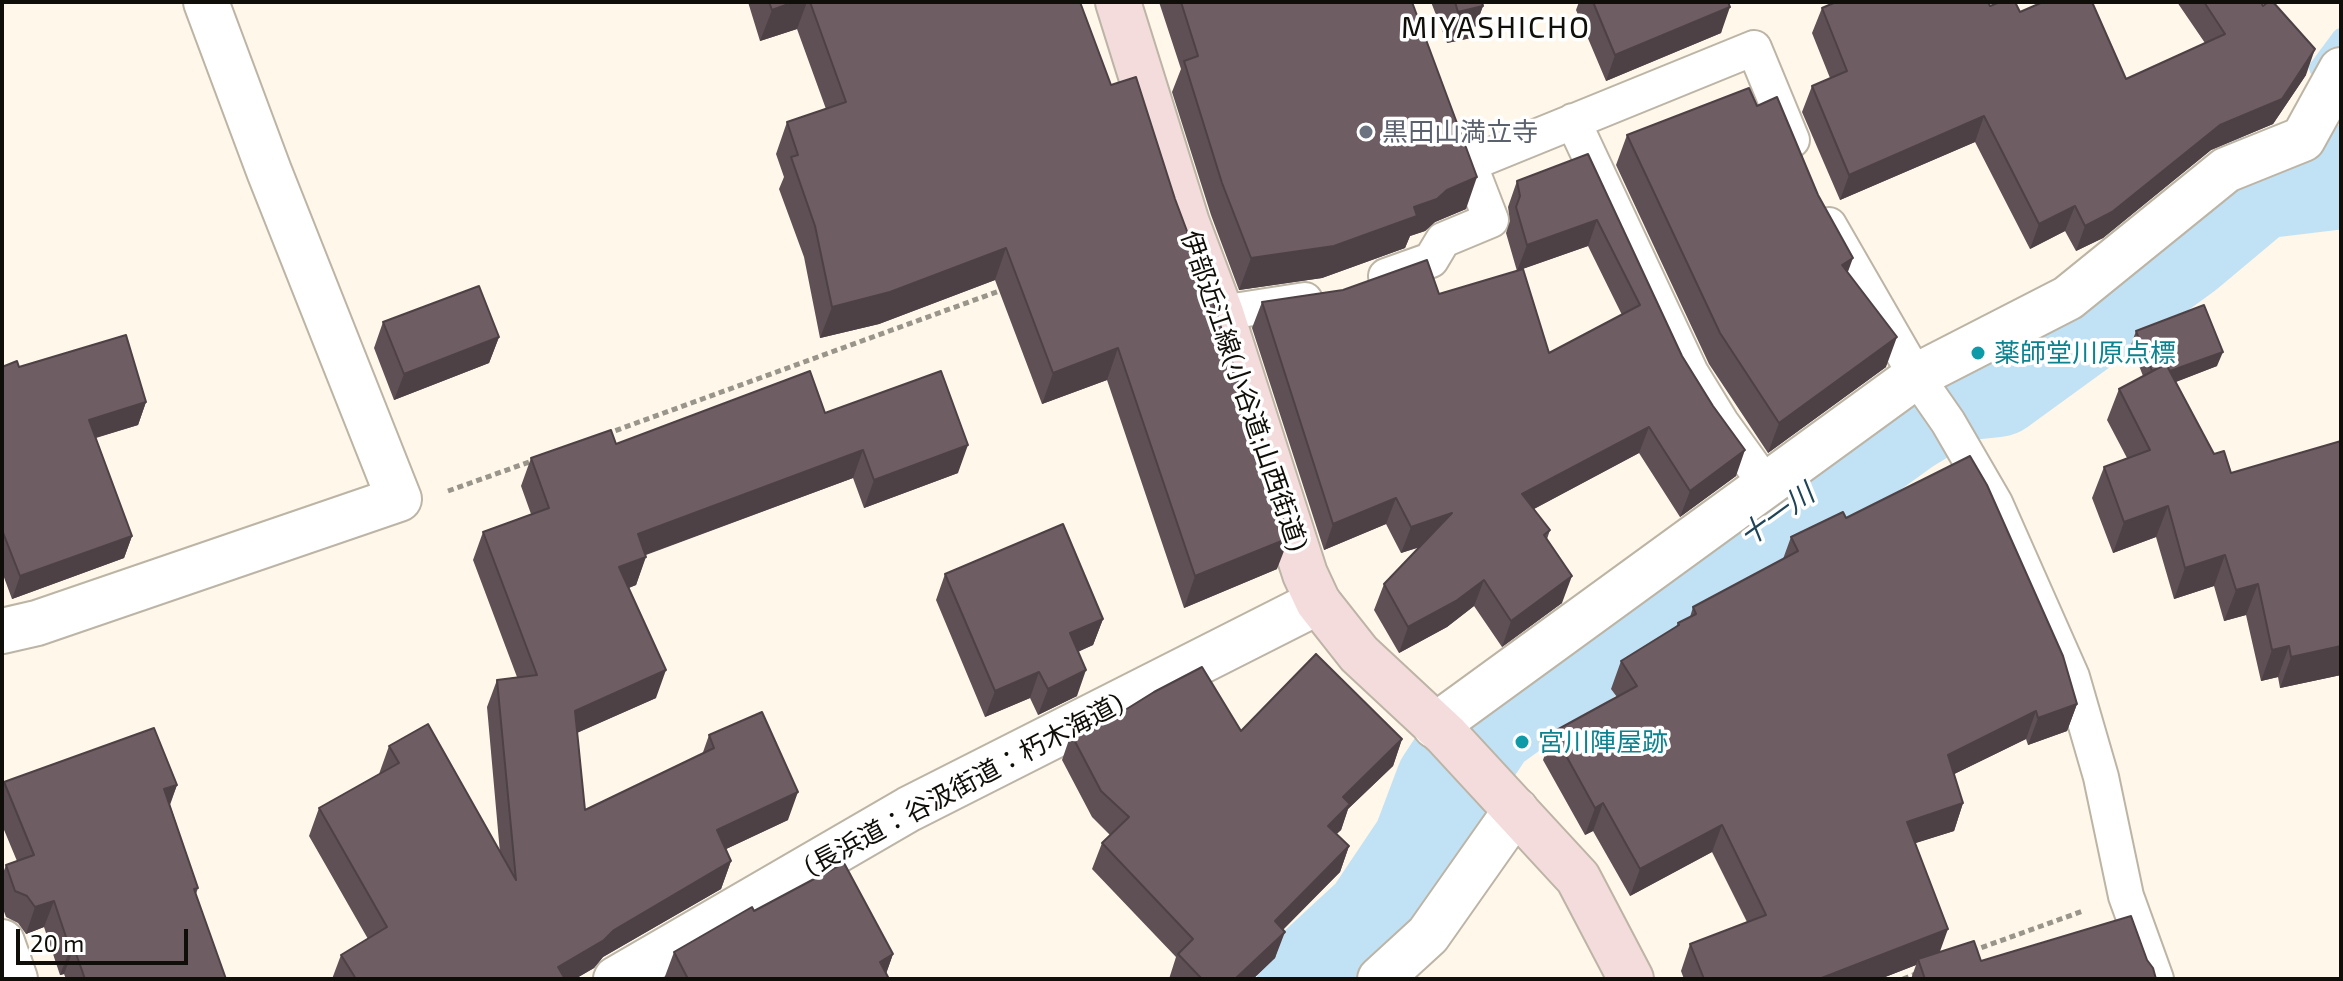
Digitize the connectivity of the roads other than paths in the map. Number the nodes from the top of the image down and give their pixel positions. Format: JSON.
{"nodes":[{"id":1,"x":206,"y":2,"type":"edge"},
{"id":2,"x":1118,"y":2,"type":"edge"},
{"id":3,"x":2341,"y":70,"type":"edge"},
{"id":4,"x":1453,"y":120,"type":"edge"},
{"id":5,"x":1573,"y":121,"type":"junction"},
{"id":6,"x":2322,"y":136,"type":"edge"},
{"id":7,"x":1469,"y":164,"type":"junction"},
{"id":8,"x":1221,"y":313,"type":"junction"},
{"id":9,"x":1921,"y":382,"type":"junction"},
{"id":10,"x":1767,"y":486,"type":"junction"},
{"id":11,"x":1318,"y":602,"type":"junction"},
{"id":12,"x":2,"y":631,"type":"edge"},
{"id":13,"x":1440,"y":730,"type":"junction"},
{"id":14,"x":1516,"y":810,"type":"junction"},
{"id":15,"x":2,"y":942,"type":"edge"},
{"id":16,"x":15,"y":979,"type":"edge"},
{"id":17,"x":616,"y":979,"type":"edge"},
{"id":18,"x":1380,"y":979,"type":"edge"},
{"id":19,"x":1631,"y":979,"type":"edge"},
{"id":20,"x":2156,"y":979,"type":"edge"}],
"edges":[{"from":1,"to":12,"type":"street"},
{"from":2,"to":8,"type":"main road","name":"伊部近江線(小谷道;山西街道)"},
{"from":3,"to":6,"type":"street"},
{"from":4,"to":7,"type":"lane"},
{"from":5,"to":7,"type":"lane"},
{"from":5,"to":9,"type":"lane"},
{"from":5,"to":10,"type":"lane"},
{"from":6,"to":9,"type":"street"},
{"from":7,"to":8,"type":"lane"},
{"from":8,"to":11,"type":"main road","name":"伊部近江線(小谷道;山西街道)"},
{"from":9,"to":10,"type":"street"},
{"from":9,"to":20,"type":"lane"},
{"from":10,"to":13,"type":"street"},
{"from":11,"to":13,"type":"main road","name":"伊部近江線(小谷道;山西街道)"},
{"from":11,"to":17,"type":"street","name":"(長浜道：谷汲街道：朽木海道)"},
{"from":13,"to":14,"type":"main road","name":"伊部近江線(小谷道;山西街道)"},
{"from":14,"to":18,"type":"street"},
{"from":14,"to":19,"type":"main road","name":"伊部近江線(小谷道;山西街道)"},
{"from":15,"to":16,"type":"street"}]}
